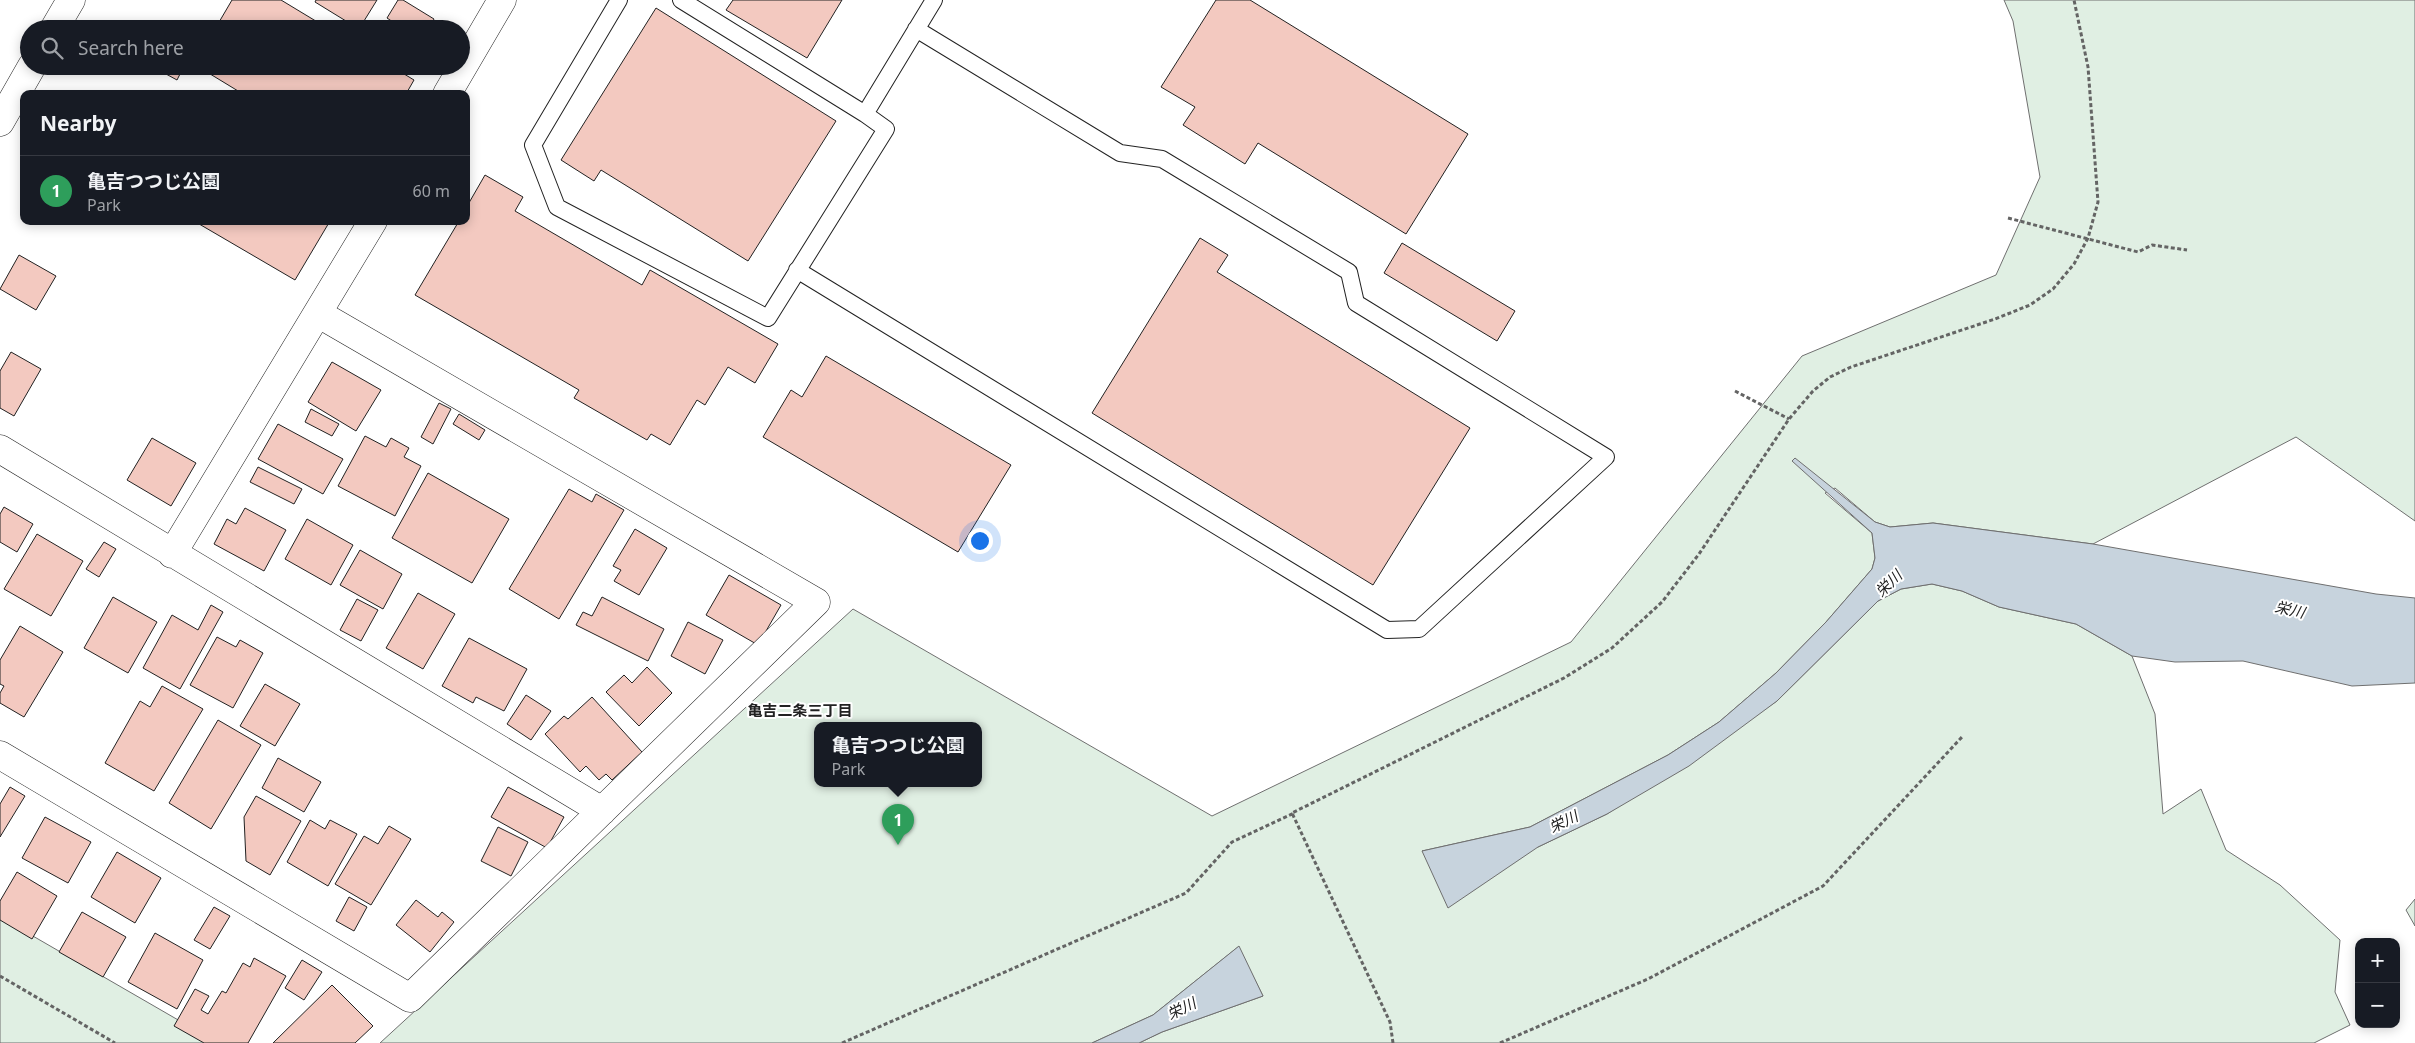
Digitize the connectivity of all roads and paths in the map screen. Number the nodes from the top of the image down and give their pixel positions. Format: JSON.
{"nodes":[{"id":1,"x":71,"y":0,"type":"edge"},
{"id":2,"x":502,"y":0,"type":"edge"},
{"id":3,"x":619,"y":0,"type":"edge"},
{"id":4,"x":681,"y":0,"type":"edge"},
{"id":5,"x":934,"y":0,"type":"edge"},
{"id":6,"x":2074,"y":0,"type":"edge"},
{"id":7,"x":59,"y":20,"type":"edge"},
{"id":8,"x":916,"y":30,"type":"junction"},
{"id":9,"x":470,"y":55,"type":"edge"},
{"id":10,"x":27,"y":75,"type":"edge"},
{"id":11,"x":458,"y":75,"type":"edge"},
{"id":12,"x":449,"y":90,"type":"edge"},
{"id":13,"x":865,"y":114,"type":"junction"},
{"id":14,"x":0,"y":122,"type":"edge"},
{"id":15,"x":2008,"y":218,"type":"dead end"},
{"id":16,"x":371,"y":225,"type":"edge"},
{"id":17,"x":2088,"y":238,"type":"junction"},
{"id":18,"x":2187,"y":250,"type":"dead end"},
{"id":19,"x":798,"y":270,"type":"junction"},
{"id":20,"x":319,"y":314,"type":"junction"},
{"id":21,"x":1735,"y":391,"type":"dead end"},
{"id":22,"x":1789,"y":419,"type":"junction"},
{"id":23,"x":0,"y":449,"type":"edge"},
{"id":24,"x":172,"y":554,"type":"junction"},
{"id":25,"x":1962,"y":738,"type":"dead end"},
{"id":26,"x":0,"y":755,"type":"edge"},
{"id":27,"x":602,"y":812,"type":"junction"},
{"id":28,"x":1294,"y":812,"type":"junction"},
{"id":29,"x":0,"y":976,"type":"edge"},
{"id":30,"x":115,"y":1043,"type":"edge"},
{"id":31,"x":842,"y":1043,"type":"edge"},
{"id":32,"x":1393,"y":1043,"type":"edge"},
{"id":33,"x":1500,"y":1043,"type":"edge"}],
"edges":[{"from":1,"to":7,"type":"street"},
{"from":2,"to":9,"type":"street"},
{"from":3,"to":19,"type":"lane"},
{"from":4,"to":13,"type":"lane"},
{"from":5,"to":8,"type":"lane"},
{"from":6,"to":17,"type":"path"},
{"from":8,"to":13,"type":"lane"},
{"from":8,"to":19,"type":"lane"},
{"from":10,"to":14,"type":"street"},
{"from":11,"to":12,"type":"street"},
{"from":13,"to":19,"type":"lane"},
{"from":15,"to":17,"type":"path"},
{"from":16,"to":20,"type":"street"},
{"from":17,"to":18,"type":"path"},
{"from":17,"to":22,"type":"path"},
{"from":20,"to":24,"type":"street"},
{"from":20,"to":27,"type":"street"},
{"from":21,"to":22,"type":"path"},
{"from":22,"to":28,"type":"path"},
{"from":23,"to":24,"type":"street"},
{"from":24,"to":27,"type":"street"},
{"from":25,"to":33,"type":"path"},
{"from":26,"to":27,"type":"street"},
{"from":28,"to":31,"type":"path"},
{"from":28,"to":32,"type":"path"},
{"from":29,"to":30,"type":"path"}]}
